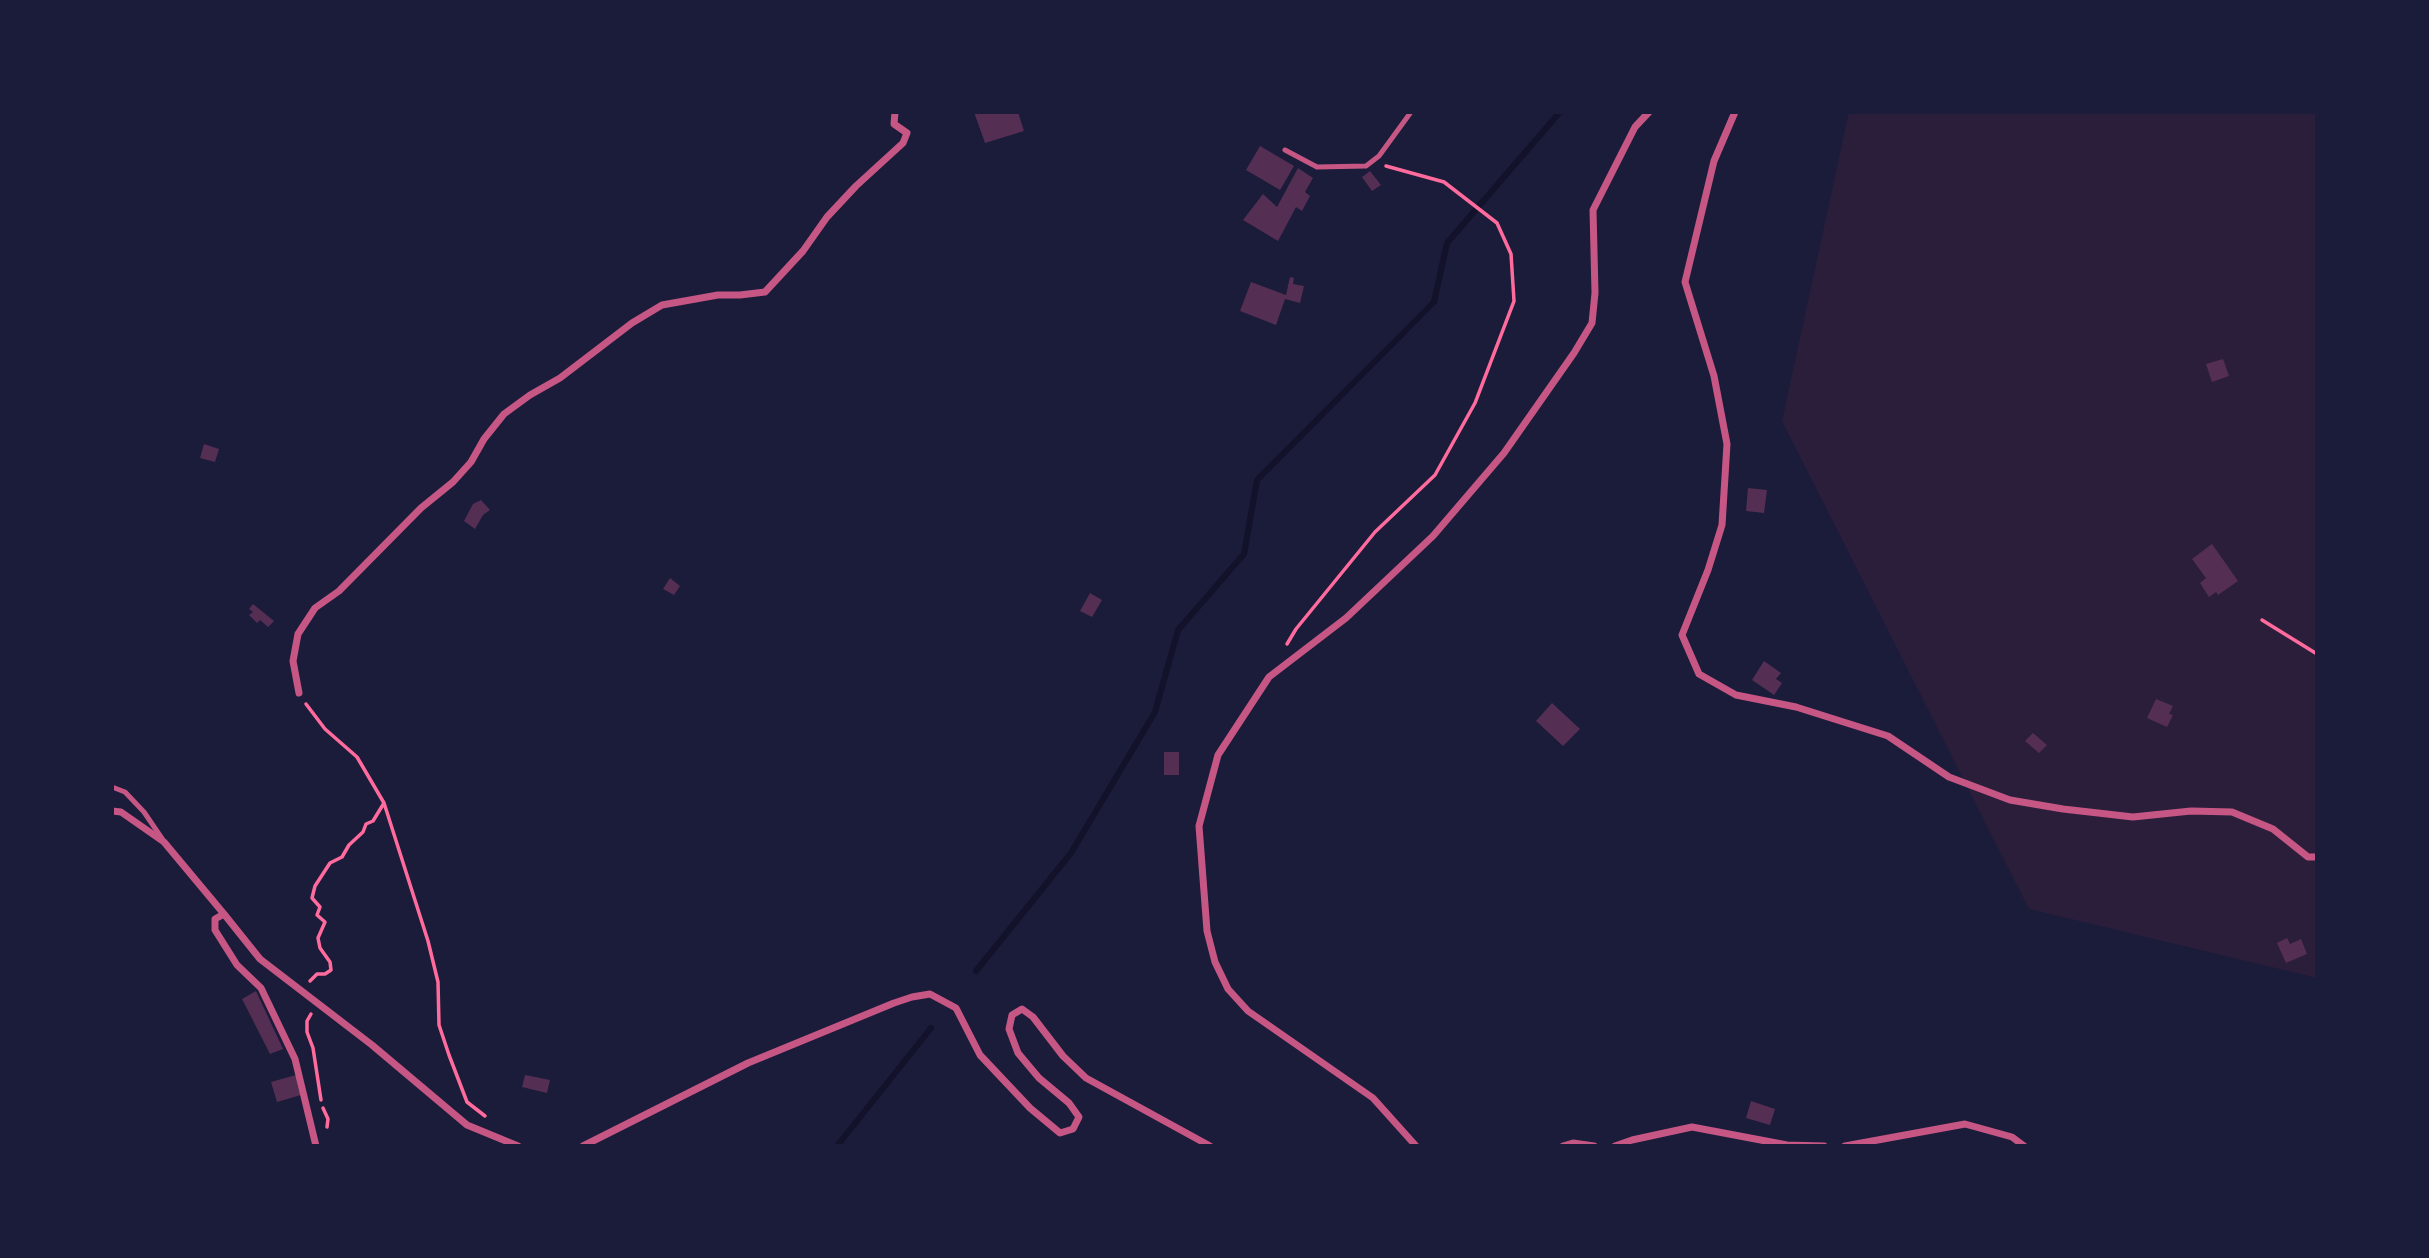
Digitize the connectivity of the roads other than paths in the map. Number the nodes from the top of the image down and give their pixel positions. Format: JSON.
{"nodes":[{"id":1,"x":895,"y":112,"type":"edge"},
{"id":2,"x":1411,"y":112,"type":"edge"},
{"id":3,"x":1649,"y":112,"type":"edge"},
{"id":4,"x":1735,"y":112,"type":"edge"},
{"id":5,"x":1285,"y":150,"type":"dead end"},
{"id":6,"x":299,"y":693,"type":"road end"},
{"id":7,"x":112,"y":787,"type":"edge"},
{"id":8,"x":112,"y":811,"type":"edge"},
{"id":9,"x":164,"y":842,"type":"junction"},
{"id":10,"x":2317,"y":857,"type":"edge"},
{"id":11,"x":224,"y":914,"type":"junction"},
{"id":12,"x":316,"y":1146,"type":"edge"},
{"id":13,"x":518,"y":1146,"type":"edge"},
{"id":14,"x":583,"y":1146,"type":"edge"},
{"id":15,"x":1210,"y":1146,"type":"edge"},
{"id":16,"x":1416,"y":1146,"type":"edge"},
{"id":17,"x":1563,"y":1146,"type":"edge"},
{"id":18,"x":1594,"y":1146,"type":"edge"},
{"id":19,"x":1615,"y":1146,"type":"edge"},
{"id":20,"x":1824,"y":1146,"type":"edge"},
{"id":21,"x":1845,"y":1146,"type":"edge"},
{"id":22,"x":2024,"y":1146,"type":"edge"}],
"edges":[{"from":1,"to":6,"type":"street"},
{"from":2,"to":5,"type":"lane"},
{"from":3,"to":16,"type":"street"},
{"from":4,"to":10,"type":"street"},
{"from":7,"to":9,"type":"lane"},
{"from":8,"to":9,"type":"street"},
{"from":9,"to":11,"type":"street"},
{"from":11,"to":12,"type":"street"},
{"from":11,"to":13,"type":"street"},
{"from":14,"to":15,"type":"street"},
{"from":17,"to":18,"type":"street"},
{"from":19,"to":20,"type":"street"},
{"from":21,"to":22,"type":"street"}]}
